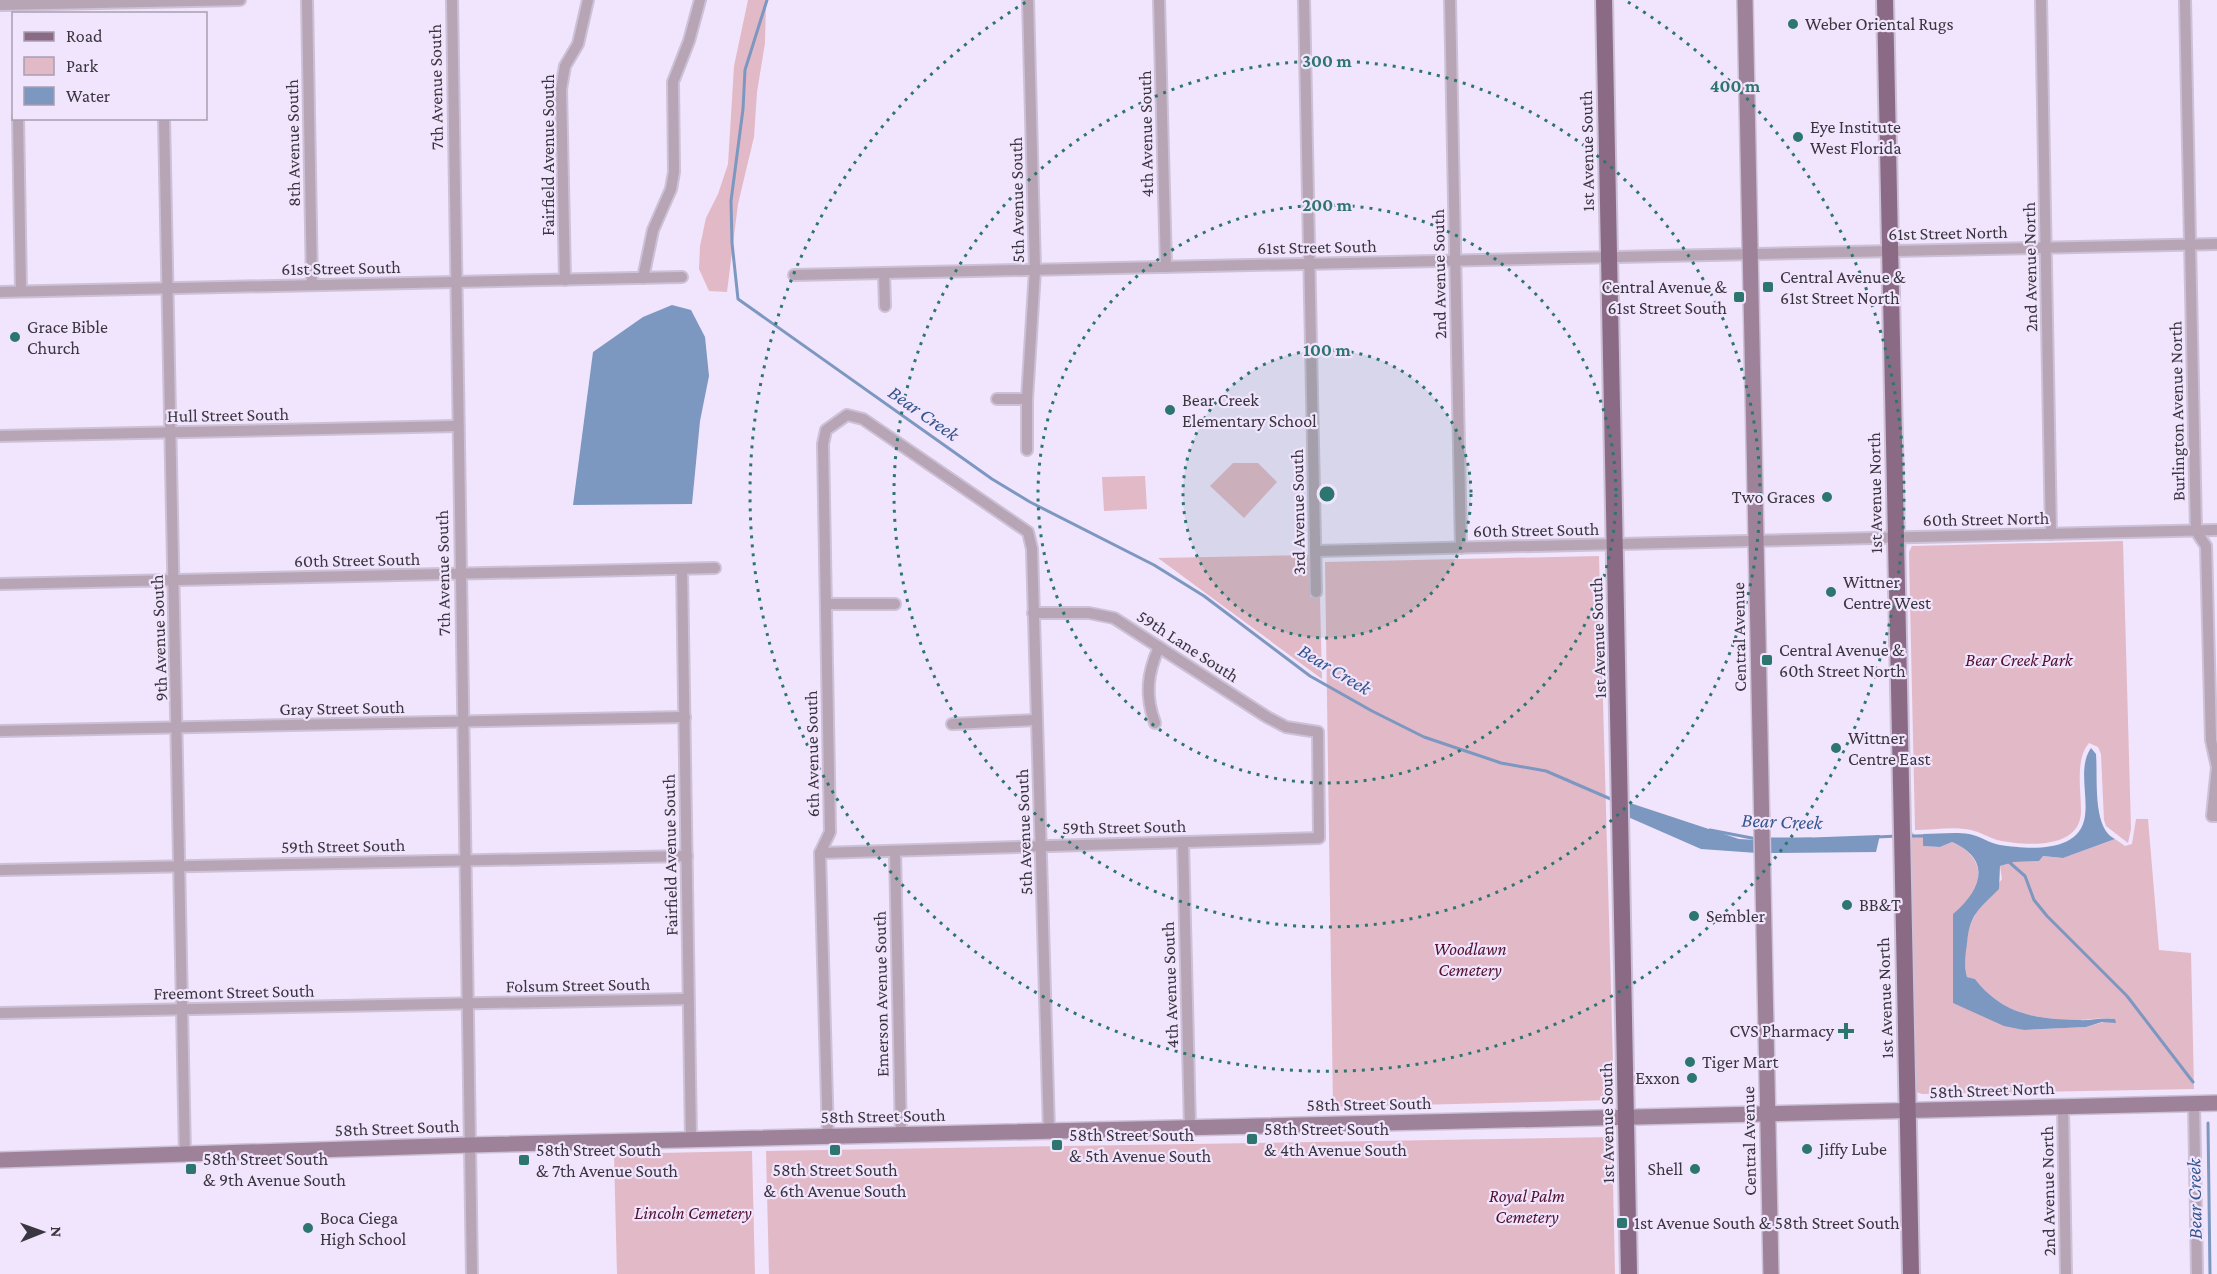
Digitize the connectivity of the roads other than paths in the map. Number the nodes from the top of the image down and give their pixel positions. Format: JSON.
{"nodes":[{"id":1,"x":240,"y":0,"type":"edge"},
{"id":2,"x":307,"y":0,"type":"edge"},
{"id":3,"x":452,"y":0,"type":"edge"},
{"id":4,"x":588,"y":0,"type":"edge"},
{"id":5,"x":700,"y":0,"type":"edge"},
{"id":6,"x":1028,"y":0,"type":"edge"},
{"id":7,"x":1159,"y":0,"type":"edge"},
{"id":8,"x":1304,"y":0,"type":"edge"},
{"id":9,"x":1450,"y":0,"type":"edge"},
{"id":10,"x":1604,"y":0,"type":"edge"},
{"id":11,"x":1746,"y":0,"type":"edge"},
{"id":12,"x":1885,"y":0,"type":"edge"},
{"id":13,"x":2041,"y":0,"type":"edge"},
{"id":14,"x":2185,"y":0,"type":"edge"},
{"id":15,"x":162,"y":1,"type":"edge"},
{"id":16,"x":0,"y":5,"type":"edge"},
{"id":17,"x":16,"y":6,"type":"edge"},
{"id":18,"x":18,"y":120,"type":"edge"},
{"id":19,"x":164,"y":120,"type":"edge"},
{"id":20,"x":2217,"y":244,"type":"edge"},
{"id":21,"x":2189,"y":245,"type":"junction"},
{"id":22,"x":2046,"y":248,"type":"junction"},
{"id":23,"x":1890,"y":251,"type":"junction"},
{"id":24,"x":1751,"y":254,"type":"junction"},
{"id":25,"x":1609,"y":258,"type":"junction"},
{"id":26,"x":1455,"y":260,"type":"junction"},
{"id":27,"x":1310,"y":264,"type":"junction"},
{"id":28,"x":1166,"y":267,"type":"junction"},
{"id":29,"x":1035,"y":270,"type":"junction"},
{"id":30,"x":884,"y":274,"type":"junction"},
{"id":31,"x":794,"y":275,"type":"dead end"},
{"id":32,"x":682,"y":277,"type":"dead end"},
{"id":33,"x":643,"y":278,"type":"junction"},
{"id":34,"x":565,"y":280,"type":"junction"},
{"id":35,"x":455,"y":283,"type":"junction"},
{"id":36,"x":312,"y":285,"type":"junction"},
{"id":37,"x":167,"y":288,"type":"junction"},
{"id":38,"x":21,"y":291,"type":"junction"},
{"id":39,"x":0,"y":292,"type":"edge"},
{"id":40,"x":885,"y":306,"type":"dead end"},
{"id":41,"x":997,"y":399,"type":"dead end"},
{"id":42,"x":1027,"y":399,"type":"junction"},
{"id":43,"x":847,"y":415,"type":"joint"},
{"id":44,"x":457,"y":426,"type":"junction"},
{"id":45,"x":170,"y":432,"type":"junction"},
{"id":46,"x":0,"y":436,"type":"edge"},
{"id":47,"x":1027,"y":450,"type":"dead end"},
{"id":48,"x":2217,"y":530,"type":"edge"},
{"id":49,"x":2196,"y":531,"type":"junction"},
{"id":50,"x":2051,"y":534,"type":"junction"},
{"id":51,"x":1895,"y":537,"type":"junction"},
{"id":52,"x":1756,"y":540,"type":"junction"},
{"id":53,"x":1615,"y":544,"type":"junction"},
{"id":54,"x":1461,"y":548,"type":"junction"},
{"id":55,"x":1316,"y":551,"type":"junction"},
{"id":56,"x":715,"y":568,"type":"dead end"},
{"id":57,"x":682,"y":569,"type":"junction"},
{"id":58,"x":460,"y":574,"type":"junction"},
{"id":59,"x":173,"y":580,"type":"junction"},
{"id":60,"x":0,"y":584,"type":"edge"},
{"id":61,"x":1316,"y":592,"type":"dead end"},
{"id":62,"x":826,"y":604,"type":"junction"},
{"id":63,"x":895,"y":604,"type":"dead end"},
{"id":64,"x":1033,"y":614,"type":"junction"},
{"id":65,"x":1159,"y":647,"type":"junction"},
{"id":66,"x":685,"y":717,"type":"junction"},
{"id":67,"x":1035,"y":720,"type":"junction"},
{"id":68,"x":462,"y":722,"type":"junction"},
{"id":69,"x":1155,"y":723,"type":"dead end"},
{"id":70,"x":952,"y":724,"type":"dead end"},
{"id":71,"x":177,"y":728,"type":"junction"},
{"id":72,"x":0,"y":731,"type":"edge"},
{"id":73,"x":2215,"y":816,"type":"edge"},
{"id":74,"x":1319,"y":838,"type":"joint"},
{"id":75,"x":1183,"y":842,"type":"junction"},
{"id":76,"x":1042,"y":845,"type":"junction"},
{"id":77,"x":895,"y":851,"type":"junction"},
{"id":78,"x":820,"y":853,"type":"junction"},
{"id":79,"x":687,"y":856,"type":"junction"},
{"id":80,"x":465,"y":860,"type":"junction"},
{"id":81,"x":179,"y":866,"type":"junction"},
{"id":82,"x":0,"y":870,"type":"edge"},
{"id":83,"x":688,"y":999,"type":"junction"},
{"id":84,"x":468,"y":1004,"type":"junction"},
{"id":85,"x":182,"y":1010,"type":"junction"},
{"id":86,"x":0,"y":1013,"type":"edge"},
{"id":87,"x":2217,"y":1103,"type":"edge"},
{"id":88,"x":2194,"y":1104,"type":"junction"},
{"id":89,"x":2063,"y":1107,"type":"junction"},
{"id":90,"x":1908,"y":1111,"type":"junction"},
{"id":91,"x":1768,"y":1116,"type":"junction"},
{"id":92,"x":1627,"y":1118,"type":"junction"},
{"id":93,"x":1190,"y":1127,"type":"junction"},
{"id":94,"x":1049,"y":1131,"type":"junction"},
{"id":95,"x":901,"y":1136,"type":"junction"},
{"id":96,"x":828,"y":1137,"type":"junction"},
{"id":97,"x":691,"y":1140,"type":"junction"},
{"id":98,"x":470,"y":1145,"type":"junction"},
{"id":99,"x":185,"y":1156,"type":"junction"},
{"id":100,"x":0,"y":1160,"type":"edge"},
{"id":101,"x":472,"y":1274,"type":"edge"},
{"id":102,"x":1629,"y":1274,"type":"edge"},
{"id":103,"x":1771,"y":1274,"type":"edge"},
{"id":104,"x":1911,"y":1274,"type":"edge"},
{"id":105,"x":2066,"y":1274,"type":"edge"},
{"id":106,"x":2197,"y":1274,"type":"edge"}],
"edges":[{"from":1,"to":15,"type":"street"},
{"from":2,"to":36,"type":"street","name":"8th Avenue South"},
{"from":3,"to":35,"type":"street","name":"7th Avenue South"},
{"from":4,"to":34,"type":"street","name":"Fairfield Avenue South"},
{"from":5,"to":33,"type":"street"},
{"from":6,"to":29,"type":"street","name":"5th Avenue South"},
{"from":7,"to":28,"type":"street","name":"4th Avenue South"},
{"from":8,"to":27,"type":"street","name":"3rd Avenue South"},
{"from":9,"to":26,"type":"street","name":"2nd Avenue South"},
{"from":10,"to":25,"type":"main road","name":"1st Avenue South"},
{"from":11,"to":24,"type":"street","name":"Central Avenue"},
{"from":12,"to":23,"type":"main road","name":"1st Avenue North"},
{"from":13,"to":22,"type":"street","name":"2nd Avenue North"},
{"from":14,"to":21,"type":"street","name":"Burlington Avenue North"},
{"from":15,"to":17,"type":"street"},
{"from":16,"to":17,"type":"street"},
{"from":18,"to":38,"type":"street"},
{"from":19,"to":37,"type":"street","name":"9th Avenue South"},
{"from":20,"to":21,"type":"street","name":"61st Street North"},
{"from":21,"to":22,"type":"street","name":"61st Street North"},
{"from":21,"to":49,"type":"street","name":"Burlington Avenue North"},
{"from":22,"to":23,"type":"street","name":"61st Street North"},
{"from":22,"to":50,"type":"street","name":"2nd Avenue North"},
{"from":23,"to":24,"type":"street","name":"61st Street North"},
{"from":23,"to":51,"type":"main road","name":"1st Avenue North"},
{"from":24,"to":25,"type":"street","name":"61st Street South"},
{"from":24,"to":52,"type":"street","name":"Central Avenue"},
{"from":25,"to":26,"type":"street","name":"61st Street South"},
{"from":25,"to":53,"type":"main road","name":"1st Avenue South"},
{"from":26,"to":27,"type":"street","name":"61st Street South"},
{"from":26,"to":54,"type":"street","name":"2nd Avenue South"},
{"from":27,"to":28,"type":"street","name":"61st Street South"},
{"from":27,"to":55,"type":"street","name":"3rd Avenue South"},
{"from":28,"to":29,"type":"street","name":"61st Street South"},
{"from":29,"to":30,"type":"street","name":"61st Street South"},
{"from":29,"to":42,"type":"street","name":"5th Avenue South"},
{"from":30,"to":31,"type":"street","name":"61st Street South"},
{"from":30,"to":40,"type":"street"},
{"from":32,"to":33,"type":"street","name":"61st Street South"},
{"from":33,"to":34,"type":"street","name":"61st Street South"},
{"from":34,"to":35,"type":"street","name":"61st Street South"},
{"from":35,"to":36,"type":"street","name":"61st Street South"},
{"from":35,"to":44,"type":"street","name":"7th Avenue South"},
{"from":36,"to":37,"type":"street","name":"61st Street South"},
{"from":37,"to":38,"type":"street","name":"61st Street South"},
{"from":37,"to":45,"type":"street","name":"9th Avenue South"},
{"from":38,"to":39,"type":"street","name":"61st Street South"},
{"from":41,"to":42,"type":"street"},
{"from":42,"to":47,"type":"street","name":"5th Avenue South"},
{"from":43,"to":62,"type":"street","name":"6th Avenue South"},
{"from":43,"to":64,"type":"street","name":"5th Avenue South"},
{"from":44,"to":45,"type":"street","name":"Hull Street South"},
{"from":44,"to":58,"type":"street","name":"7th Avenue South"},
{"from":45,"to":46,"type":"street","name":"Hull Street South"},
{"from":45,"to":59,"type":"street","name":"9th Avenue South"},
{"from":48,"to":49,"type":"street","name":"60th Street North"},
{"from":49,"to":50,"type":"street","name":"60th Street North"},
{"from":49,"to":73,"type":"street","name":"Burlington Avenue North"},
{"from":50,"to":51,"type":"street","name":"60th Street North"},
{"from":51,"to":52,"type":"street","name":"60th Street North"},
{"from":51,"to":90,"type":"main road","name":"1st Avenue North"},
{"from":52,"to":53,"type":"street","name":"60th Street South"},
{"from":52,"to":91,"type":"street","name":"Central Avenue"},
{"from":53,"to":54,"type":"street","name":"60th Street South"},
{"from":53,"to":92,"type":"main road","name":"1st Avenue South"},
{"from":54,"to":55,"type":"street","name":"60th Street South"},
{"from":55,"to":61,"type":"street","name":"3rd Avenue South"},
{"from":56,"to":57,"type":"street","name":"60th Street South"},
{"from":57,"to":58,"type":"street","name":"60th Street South"},
{"from":57,"to":66,"type":"street","name":"Fairfield Avenue South"},
{"from":58,"to":59,"type":"street","name":"60th Street South"},
{"from":58,"to":68,"type":"street","name":"7th Avenue South"},
{"from":59,"to":60,"type":"street","name":"60th Street South"},
{"from":59,"to":71,"type":"street","name":"9th Avenue South"},
{"from":62,"to":63,"type":"street"},
{"from":62,"to":78,"type":"street","name":"6th Avenue South"},
{"from":64,"to":65,"type":"street","name":"59th Lane South"},
{"from":64,"to":67,"type":"street","name":"5th Avenue South"},
{"from":65,"to":69,"type":"street"},
{"from":65,"to":74,"type":"street","name":"59th Lane South"},
{"from":66,"to":68,"type":"street","name":"Gray Street South"},
{"from":66,"to":79,"type":"street","name":"Fairfield Avenue South"},
{"from":67,"to":70,"type":"street"},
{"from":67,"to":76,"type":"street","name":"5th Avenue South"},
{"from":68,"to":71,"type":"street","name":"Gray Street South"},
{"from":68,"to":80,"type":"street","name":"7th Avenue South"},
{"from":71,"to":72,"type":"street","name":"Gray Street South"},
{"from":71,"to":81,"type":"street","name":"9th Avenue South"},
{"from":74,"to":75,"type":"street","name":"59th Street South"},
{"from":75,"to":76,"type":"street","name":"59th Street South"},
{"from":75,"to":93,"type":"street","name":"4th Avenue South"},
{"from":76,"to":77,"type":"street","name":"59th Street South"},
{"from":76,"to":94,"type":"street","name":"5th Avenue South"},
{"from":77,"to":78,"type":"street","name":"59th Street South"},
{"from":77,"to":95,"type":"street","name":"Emerson Avenue South"},
{"from":78,"to":96,"type":"street","name":"6th Avenue South"},
{"from":79,"to":80,"type":"street","name":"59th Street South"},
{"from":79,"to":83,"type":"street","name":"Fairfield Avenue South"},
{"from":80,"to":81,"type":"street","name":"59th Street South"},
{"from":80,"to":84,"type":"street","name":"7th Avenue South"},
{"from":81,"to":82,"type":"street","name":"59th Street South"},
{"from":81,"to":85,"type":"street","name":"9th Avenue South"},
{"from":83,"to":84,"type":"street","name":"Folsum Street South"},
{"from":83,"to":97,"type":"street","name":"Fairfield Avenue South"},
{"from":84,"to":85,"type":"street","name":"Freemont Street South"},
{"from":84,"to":98,"type":"street","name":"7th Avenue South"},
{"from":85,"to":86,"type":"street","name":"Freemont Street South"},
{"from":85,"to":99,"type":"street","name":"9th Avenue South"},
{"from":87,"to":88,"type":"street","name":"58th Street North"},
{"from":88,"to":89,"type":"street","name":"58th Street North"},
{"from":88,"to":106,"type":"street"},
{"from":89,"to":90,"type":"street","name":"58th Street North"},
{"from":89,"to":105,"type":"street","name":"2nd Avenue North"},
{"from":90,"to":91,"type":"street","name":"58th Street North"},
{"from":90,"to":104,"type":"main road","name":"1st Avenue North"},
{"from":91,"to":92,"type":"street","name":"58th Street South"},
{"from":91,"to":103,"type":"street","name":"Central Avenue"},
{"from":92,"to":93,"type":"street","name":"58th Street South"},
{"from":92,"to":102,"type":"main road","name":"1st Avenue South"},
{"from":93,"to":94,"type":"street","name":"58th Street South"},
{"from":94,"to":95,"type":"street","name":"58th Street South"},
{"from":95,"to":96,"type":"street","name":"58th Street South"},
{"from":96,"to":97,"type":"street","name":"58th Street South"},
{"from":97,"to":98,"type":"street","name":"58th Street South"},
{"from":98,"to":99,"type":"street","name":"58th Street South"},
{"from":98,"to":101,"type":"street","name":"7th Avenue South"},
{"from":99,"to":100,"type":"street","name":"58th Street South"}]}
